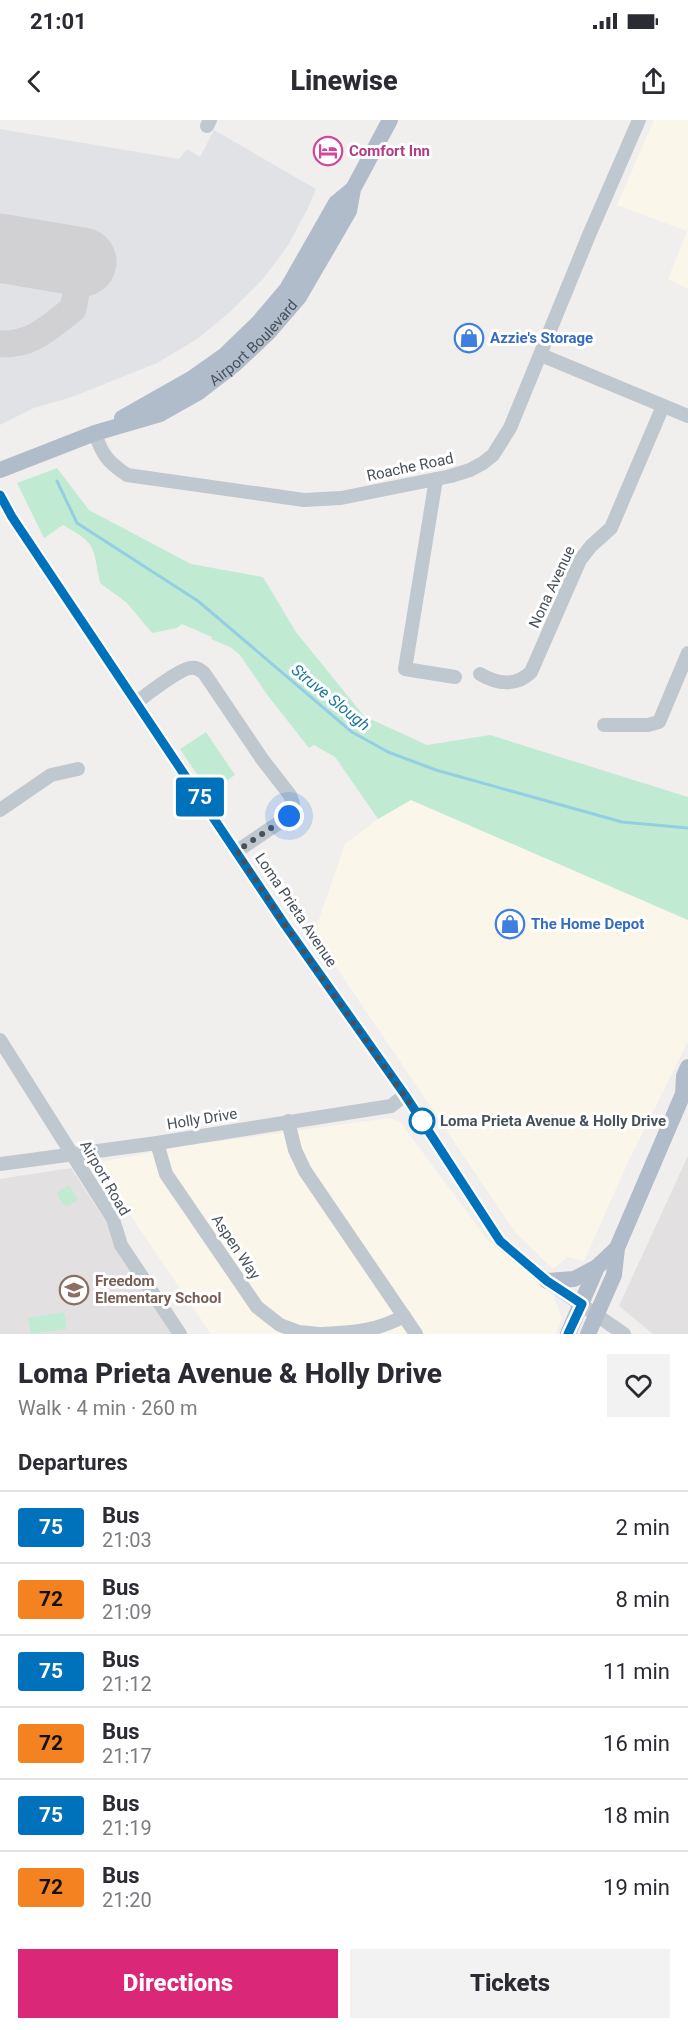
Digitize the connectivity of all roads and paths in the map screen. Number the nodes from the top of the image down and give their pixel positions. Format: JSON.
{"nodes":[{"id":1,"x":390,"y":120,"type":"edge"},
{"id":2,"x":639,"y":120,"type":"edge"},
{"id":3,"x":541,"y":355,"type":"junction"},
{"id":4,"x":663,"y":406,"type":"junction"},
{"id":5,"x":688,"y":416,"type":"edge"},
{"id":6,"x":95,"y":433,"type":"junction"},
{"id":7,"x":0,"y":470,"type":"edge"},
{"id":8,"x":436,"y":479,"type":"junction"},
{"id":9,"x":0,"y":495,"type":"edge"},
{"id":10,"x":688,"y":653,"type":"edge"},
{"id":11,"x":480,"y":674,"type":"dead end"},
{"id":12,"x":455,"y":677,"type":"dead end"},
{"id":13,"x":137,"y":702,"type":"junction"},
{"id":14,"x":604,"y":725,"type":"dead end"},
{"id":15,"x":78,"y":769,"type":"dead end"},
{"id":16,"x":0,"y":810,"type":"edge"},
{"id":17,"x":237,"y":851,"type":"junction"},
{"id":18,"x":2,"y":1046,"type":"edge"},
{"id":19,"x":688,"y":1066,"type":"edge"},
{"id":20,"x":686,"y":1093,"type":"edge"},
{"id":21,"x":405,"y":1095,"type":"junction"},
{"id":22,"x":288,"y":1121,"type":"junction"},
{"id":23,"x":157,"y":1143,"type":"junction"},
{"id":24,"x":72,"y":1153,"type":"junction"},
{"id":25,"x":0,"y":1164,"type":"edge"},
{"id":26,"x":617,"y":1248,"type":"junction"},
{"id":27,"x":597,"y":1268,"type":"junction"},
{"id":28,"x":547,"y":1281,"type":"junction"},
{"id":29,"x":582,"y":1304,"type":"junction"},
{"id":30,"x":596,"y":1314,"type":"junction"},
{"id":31,"x":404,"y":1316,"type":"junction"},
{"id":32,"x":180,"y":1334,"type":"edge"},
{"id":33,"x":320,"y":1334,"type":"edge"},
{"id":34,"x":416,"y":1334,"type":"edge"},
{"id":35,"x":568,"y":1334,"type":"edge"},
{"id":36,"x":588,"y":1334,"type":"edge"},
{"id":37,"x":624,"y":1334,"type":"edge"}],
"edges":[{"from":1,"to":6,"type":"main road","name":"Airport Boulevard"},
{"from":2,"to":3,"type":"street","name":"Roache Road"},
{"from":3,"to":4,"type":"street"},
{"from":3,"to":8,"type":"street","name":"Roache Road"},
{"from":4,"to":5,"type":"street"},
{"from":4,"to":11,"type":"street","name":"Nona Avenue"},
{"from":6,"to":7,"type":"main road","name":"Airport Boulevard"},
{"from":6,"to":8,"type":"street","name":"Roache Road"},
{"from":8,"to":12,"type":"street"},
{"from":9,"to":13,"type":"street","name":"Loma Prieta Avenue"},
{"from":10,"to":14,"type":"street"},
{"from":13,"to":17,"type":"street","name":"Loma Prieta Avenue"},
{"from":13,"to":17,"type":"street"},
{"from":15,"to":16,"type":"street"},
{"from":17,"to":21,"type":"street","name":"Loma Prieta Avenue"},
{"from":18,"to":24,"type":"street","name":"Airport Road"},
{"from":19,"to":20,"type":"main road"},
{"from":20,"to":26,"type":"main road"},
{"from":21,"to":22,"type":"street","name":"Holly Drive"},
{"from":21,"to":28,"type":"street","name":"Loma Prieta Avenue"},
{"from":22,"to":23,"type":"street","name":"Holly Drive"},
{"from":22,"to":31,"type":"street"},
{"from":23,"to":24,"type":"street","name":"Holly Drive"},
{"from":23,"to":33,"type":"street","name":"Aspen Way"},
{"from":24,"to":25,"type":"street","name":"Holly Drive"},
{"from":24,"to":32,"type":"street","name":"Airport Road"},
{"from":26,"to":27,"type":"main road"},
{"from":26,"to":30,"type":"main road"},
{"from":27,"to":28,"type":"main road"},
{"from":27,"to":29,"type":"main road"},
{"from":28,"to":29,"type":"street","name":"Loma Prieta Avenue"},
{"from":29,"to":30,"type":"street","name":"Loma Prieta Avenue"},
{"from":29,"to":35,"type":"main road"},
{"from":30,"to":36,"type":"main road"},
{"from":30,"to":37,"type":"street","name":"Loma Prieta Avenue"},
{"from":31,"to":33,"type":"street","name":"Aspen Way"},
{"from":31,"to":34,"type":"street"}]}
